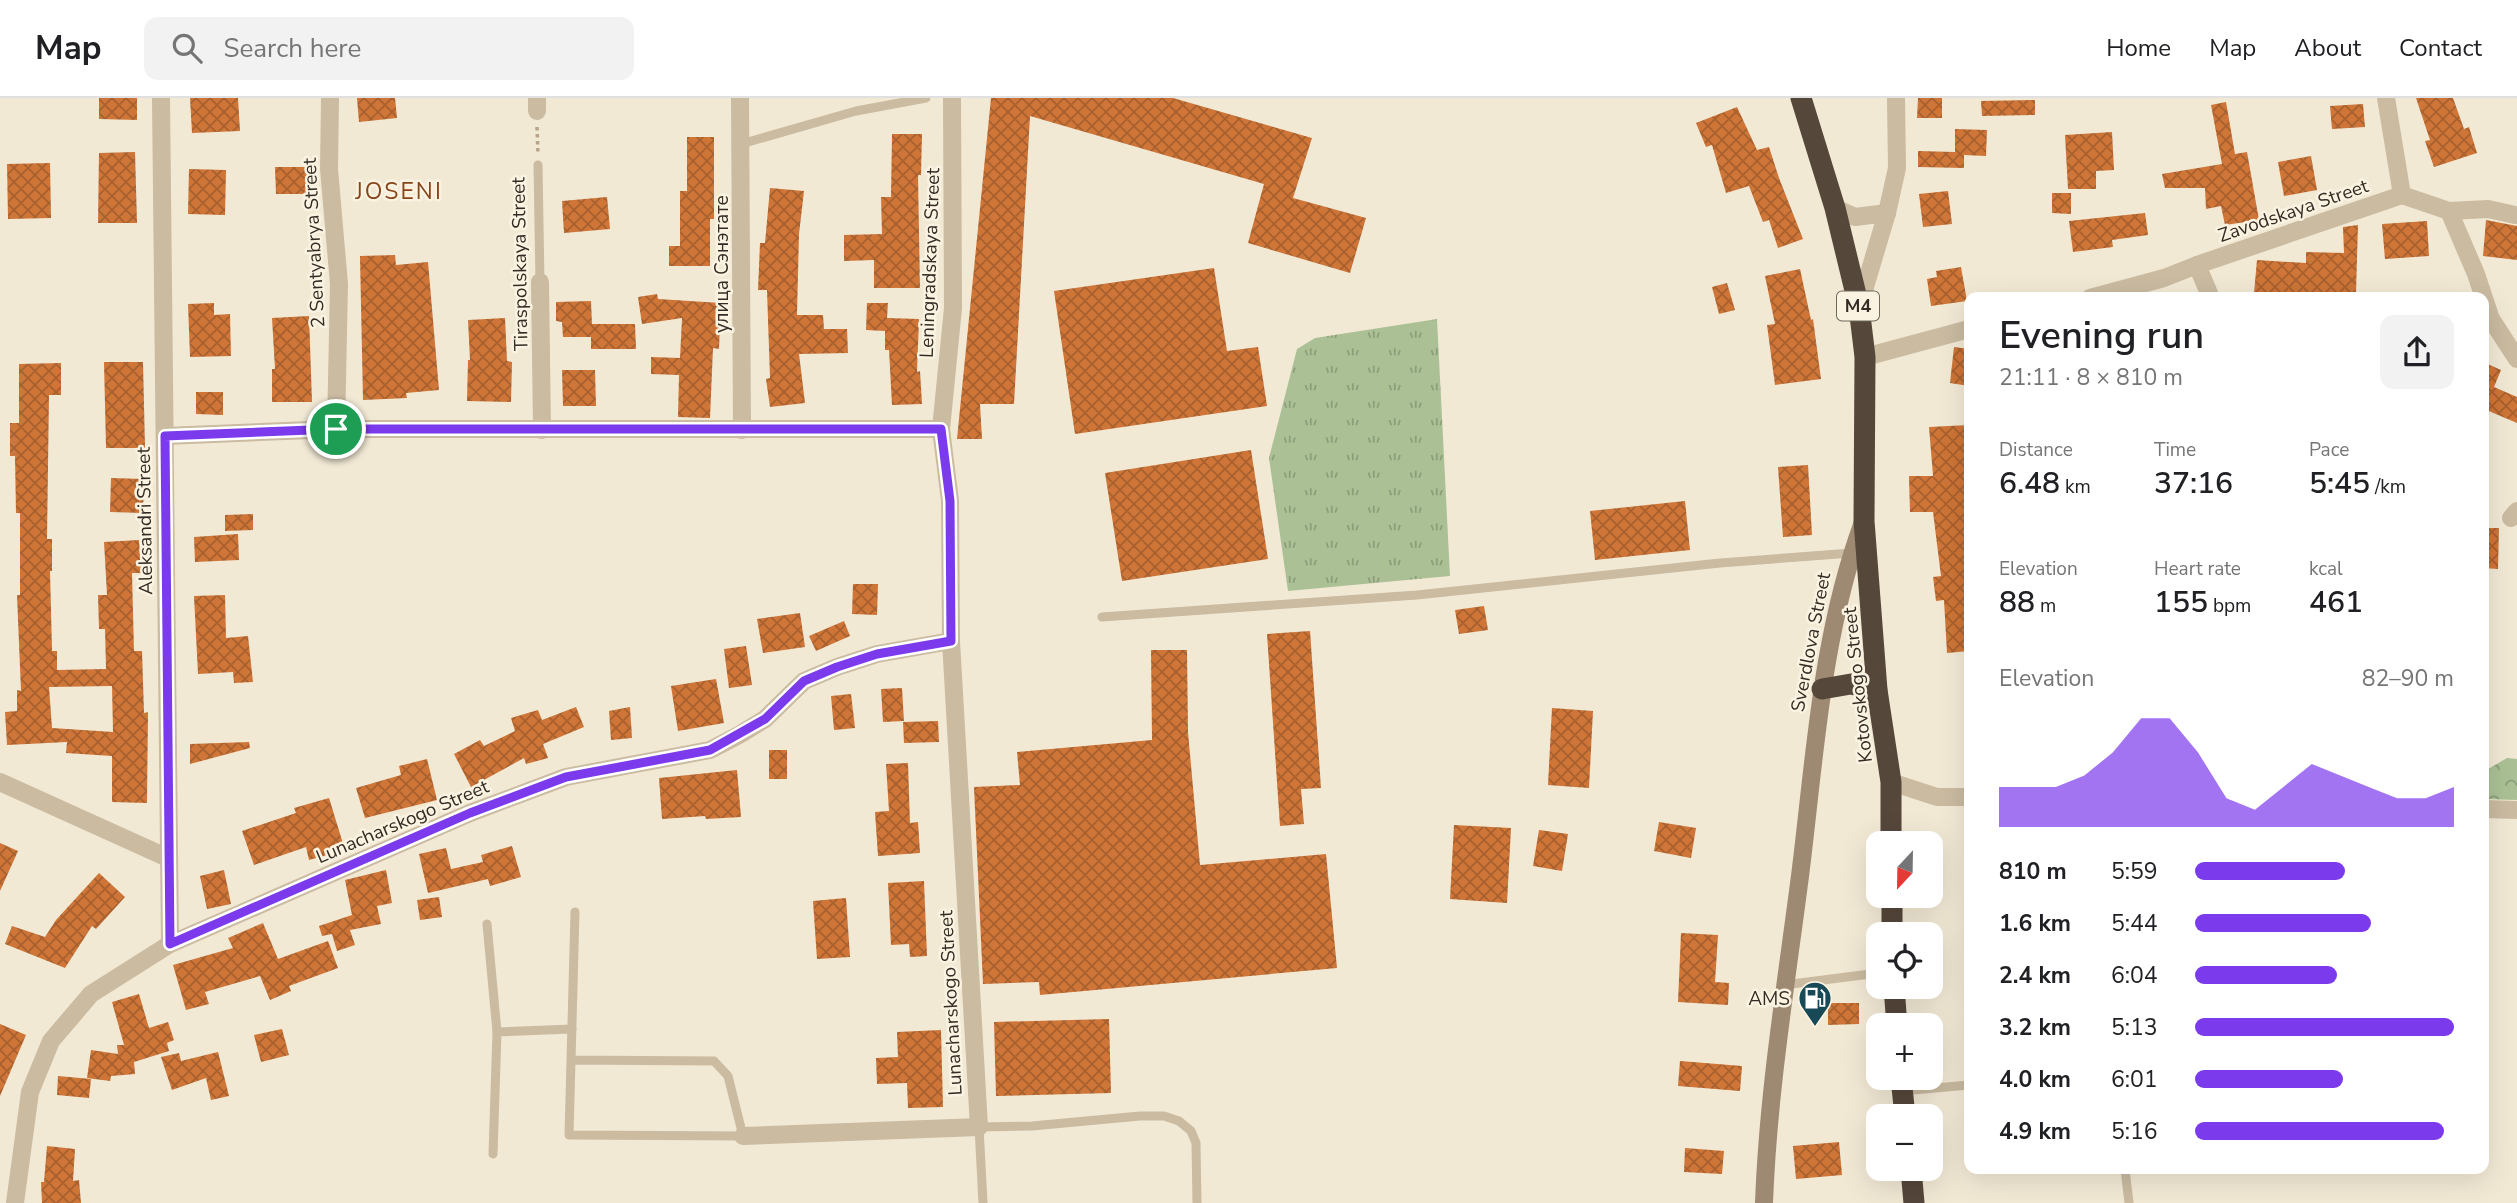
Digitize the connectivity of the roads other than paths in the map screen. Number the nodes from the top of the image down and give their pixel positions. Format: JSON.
{"nodes":[{"id":1,"x":161,"y":98,"type":"edge"},
{"id":2,"x":330,"y":98,"type":"edge"},
{"id":3,"x":740,"y":98,"type":"edge"},
{"id":4,"x":926,"y":98,"type":"edge"},
{"id":5,"x":952,"y":98,"type":"edge"},
{"id":6,"x":1801,"y":98,"type":"edge"},
{"id":7,"x":1896,"y":98,"type":"edge"},
{"id":8,"x":2386,"y":98,"type":"edge"},
{"id":9,"x":741,"y":144,"type":"junction"},
{"id":10,"x":538,"y":165,"type":"road end"},
{"id":11,"x":2402,"y":195,"type":"junction"},
{"id":12,"x":1835,"y":208,"type":"junction"},
{"id":13,"x":2449,"y":212,"type":"junction"},
{"id":14,"x":1887,"y":213,"type":"junction"},
{"id":15,"x":2515,"y":215,"type":"dead end"},
{"id":16,"x":2197,"y":265,"type":"junction"},
{"id":17,"x":540,"y":282,"type":"joint"},
{"id":18,"x":2112,"y":292,"type":"edge"},
{"id":19,"x":2208,"y":292,"type":"edge"},
{"id":20,"x":2482,"y":292,"type":"edge"},
{"id":21,"x":1859,"y":307,"type":"junction"},
{"id":22,"x":2489,"y":314,"type":"edge"},
{"id":23,"x":1964,"y":330,"type":"edge"},
{"id":24,"x":1865,"y":357,"type":"junction"},
{"id":25,"x":2517,"y":359,"type":"edge"},
{"id":26,"x":336,"y":429,"type":"junction"},
{"id":27,"x":742,"y":429,"type":"junction"},
{"id":28,"x":941,"y":429,"type":"junction"},
{"id":29,"x":542,"y":430,"type":"junction"},
{"id":30,"x":165,"y":436,"type":"junction"},
{"id":31,"x":1864,"y":521,"type":"junction"},
{"id":32,"x":1852,"y":552,"type":"junction"},
{"id":33,"x":1102,"y":617,"type":"dead end"},
{"id":34,"x":951,"y":641,"type":"junction"},
{"id":35,"x":1822,"y":689,"type":"junction"},
{"id":36,"x":1877,"y":690,"type":"junction"},
{"id":37,"x":0,"y":782,"type":"edge"},
{"id":38,"x":1891,"y":782,"type":"junction"},
{"id":39,"x":1964,"y":797,"type":"edge"},
{"id":40,"x":2489,"y":809,"type":"edge"},
{"id":41,"x":2517,"y":810,"type":"edge"},
{"id":42,"x":1891,"y":831,"type":"edge"},
{"id":43,"x":168,"y":858,"type":"junction"},
{"id":44,"x":575,"y":912,"type":"dead end"},
{"id":45,"x":487,"y":924,"type":"dead end"},
{"id":46,"x":170,"y":944,"type":"junction"},
{"id":47,"x":1866,"y":975,"type":"edge"},
{"id":48,"x":1784,"y":985,"type":"junction"},
{"id":49,"x":572,"y":1029,"type":"junction"},
{"id":50,"x":497,"y":1032,"type":"junction"},
{"id":51,"x":571,"y":1060,"type":"junction"},
{"id":52,"x":1943,"y":1085,"type":"edge"},
{"id":53,"x":1964,"y":1085,"type":"edge"},
{"id":54,"x":979,"y":1127,"type":"junction"},
{"id":55,"x":743,"y":1136,"type":"junction"},
{"id":56,"x":493,"y":1154,"type":"dead end"},
{"id":57,"x":2126,"y":1174,"type":"edge"},
{"id":58,"x":1912,"y":1181,"type":"edge"},
{"id":59,"x":15,"y":1203,"type":"edge"},
{"id":60,"x":983,"y":1203,"type":"edge"},
{"id":61,"x":1197,"y":1203,"type":"edge"},
{"id":62,"x":1764,"y":1203,"type":"edge"},
{"id":63,"x":1914,"y":1203,"type":"edge"},
{"id":64,"x":2129,"y":1203,"type":"edge"}],
"edges":[{"from":1,"to":30,"type":"street","name":"Aleksandri Street"},
{"from":2,"to":26,"type":"street","name":"2 Sentyabrya Street"},
{"from":3,"to":9,"type":"street","name":"улица Сэнэтате"},
{"from":4,"to":9,"type":"lane"},
{"from":5,"to":28,"type":"street","name":"Leningradskaya Street"},
{"from":6,"to":12,"type":"highway","name":"Sverdlova Street","number":"M4"},
{"from":7,"to":14,"type":"street"},
{"from":8,"to":11,"type":"street"},
{"from":9,"to":27,"type":"street","name":"улица Сэнэтате"},
{"from":10,"to":17,"type":"lane","name":"Tiraspolskaya Street"},
{"from":11,"to":13,"type":"street"},
{"from":11,"to":16,"type":"street","name":"Zavodskaya Street"},
{"from":12,"to":14,"type":"street"},
{"from":12,"to":21,"type":"highway","name":"Sverdlova Street","number":"M4"},
{"from":13,"to":15,"type":"street"},
{"from":13,"to":20,"type":"street"},
{"from":14,"to":21,"type":"street"},
{"from":16,"to":18,"type":"street","name":"Zavodskaya Street"},
{"from":16,"to":19,"type":"street"},
{"from":17,"to":29,"type":"street","name":"Tiraspolskaya Street"},
{"from":21,"to":24,"type":"highway","name":"Sverdlova Street","number":"M4"},
{"from":22,"to":25,"type":"street"},
{"from":23,"to":24,"type":"street"},
{"from":24,"to":31,"type":"highway","name":"Sverdlova Street","number":"M4"},
{"from":26,"to":29,"type":"street"},
{"from":26,"to":30,"type":"street"},
{"from":27,"to":28,"type":"street"},
{"from":27,"to":29,"type":"street"},
{"from":28,"to":34,"type":"street","name":"Lunacharskogo Street"},
{"from":30,"to":43,"type":"street","name":"Aleksandri Street"},
{"from":31,"to":32,"type":"street","name":"Sverdlova Street"},
{"from":31,"to":36,"type":"highway","name":"Kotovskogo Street","number":"M4"},
{"from":32,"to":33,"type":"lane"},
{"from":32,"to":35,"type":"street","name":"Sverdlova Street"},
{"from":34,"to":46,"type":"street","name":"Lunacharskogo Street"},
{"from":34,"to":54,"type":"street","name":"Lunacharskogo Street"},
{"from":35,"to":36,"type":"highway"},
{"from":35,"to":48,"type":"street","name":"Sverdlova Street"},
{"from":36,"to":38,"type":"highway","name":"Kotovskogo Street","number":"M4"},
{"from":37,"to":43,"type":"street"},
{"from":38,"to":39,"type":"street"},
{"from":38,"to":42,"type":"highway","name":"Kotovskogo Street","number":"M4"},
{"from":40,"to":41,"type":"street"},
{"from":43,"to":46,"type":"street","name":"Aleksandri Street"},
{"from":44,"to":49,"type":"lane"},
{"from":45,"to":50,"type":"lane"},
{"from":46,"to":59,"type":"street","name":"Lunacharskogo Street"},
{"from":47,"to":48,"type":"lane"},
{"from":48,"to":62,"type":"street","name":"Sverdlova Street"},
{"from":49,"to":50,"type":"lane"},
{"from":49,"to":51,"type":"lane"},
{"from":50,"to":56,"type":"lane"},
{"from":51,"to":55,"type":"lane"},
{"from":51,"to":55,"type":"lane"},
{"from":52,"to":53,"type":"lane"},
{"from":54,"to":55,"type":"street"},
{"from":54,"to":60,"type":"lane"},
{"from":54,"to":61,"type":"lane"},
{"from":57,"to":64,"type":"lane"},
{"from":58,"to":63,"type":"highway"}]}
